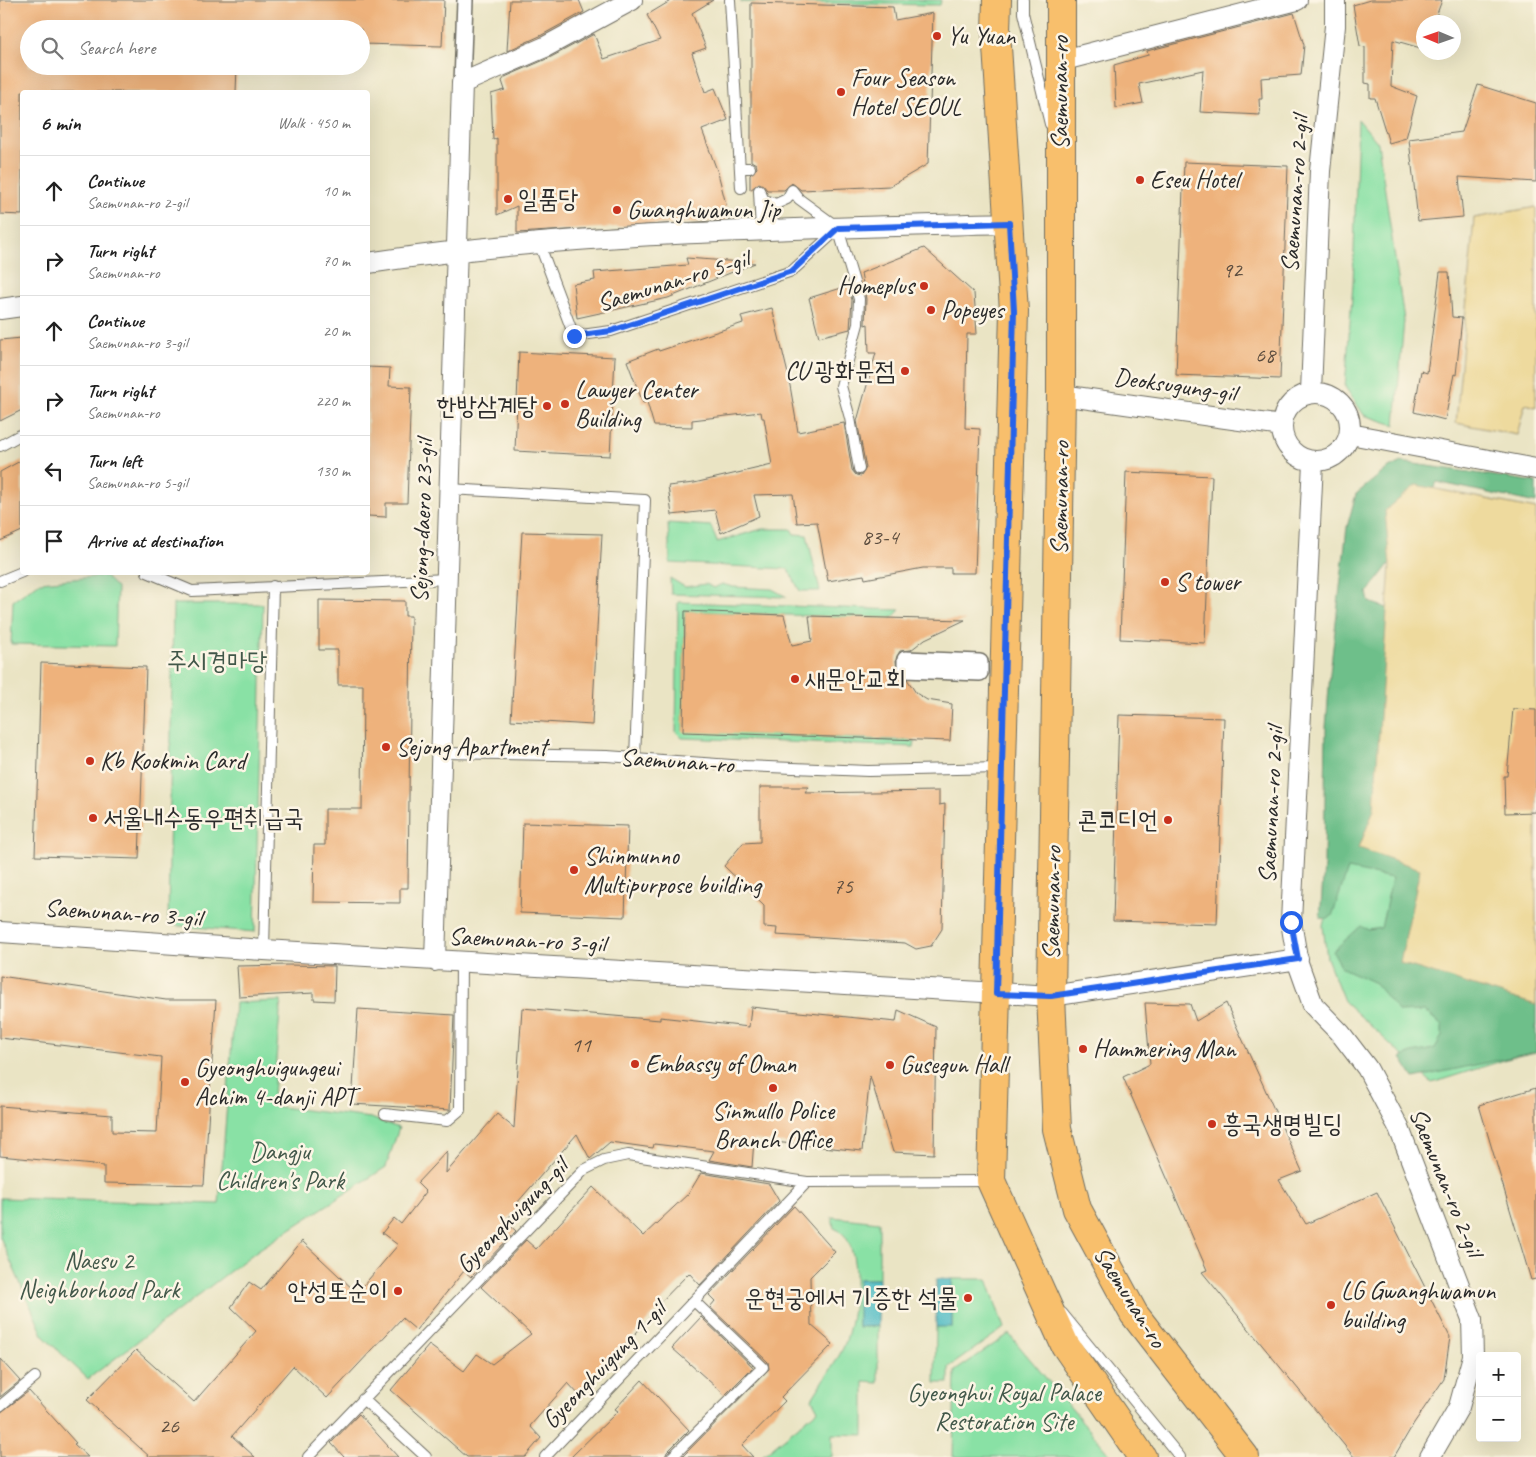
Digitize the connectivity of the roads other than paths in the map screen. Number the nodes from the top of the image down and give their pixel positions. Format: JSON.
{"nodes":[{"id":1,"x":464,"y":0,"type":"edge"},
{"id":2,"x":632,"y":0,"type":"edge"},
{"id":3,"x":730,"y":0,"type":"edge"},
{"id":4,"x":997,"y":0,"type":"edge"},
{"id":5,"x":1023,"y":0,"type":"edge"},
{"id":6,"x":1060,"y":0,"type":"edge"},
{"id":7,"x":1073,"y":0,"type":"edge"},
{"id":8,"x":1298,"y":0,"type":"edge"},
{"id":9,"x":1335,"y":0,"type":"edge"},
{"id":10,"x":1060,"y":61,"type":"junction"},
{"id":11,"x":462,"y":83,"type":"junction"},
{"id":12,"x":1060,"y":166,"type":"junction"},
{"id":13,"x":741,"y":188,"type":"dead end"},
{"id":14,"x":1009,"y":223,"type":"junction"},
{"id":15,"x":838,"y":228,"type":"junction"},
{"id":16,"x":760,"y":231,"type":"junction"},
{"id":17,"x":539,"y":243,"type":"junction"},
{"id":18,"x":457,"y":250,"type":"junction"},
{"id":19,"x":370,"y":263,"type":"edge"},
{"id":20,"x":20,"y":306,"type":"edge"},
{"id":21,"x":0,"y":309,"type":"edge"},
{"id":22,"x":1312,"y":392,"type":"junction"},
{"id":23,"x":1062,"y":395,"type":"junction"},
{"id":24,"x":1282,"y":426,"type":"junction"},
{"id":25,"x":1350,"y":434,"type":"junction"},
{"id":26,"x":20,"y":435,"type":"edge"},
{"id":27,"x":0,"y":446,"type":"edge"},
{"id":28,"x":1313,"y":462,"type":"junction"},
{"id":29,"x":1536,"y":469,"type":"edge"},
{"id":30,"x":858,"y":470,"type":"dead end"},
{"id":31,"x":449,"y":489,"type":"junction"},
{"id":32,"x":20,"y":573,"type":"edge"},
{"id":33,"x":154,"y":575,"type":"edge"},
{"id":34,"x":446,"y":578,"type":"junction"},
{"id":35,"x":0,"y":581,"type":"edge"},
{"id":36,"x":273,"y":586,"type":"junction"},
{"id":37,"x":442,"y":753,"type":"junction"},
{"id":38,"x":635,"y":758,"type":"junction"},
{"id":39,"x":1002,"y":768,"type":"junction"},
{"id":40,"x":0,"y":932,"type":"edge"},
{"id":41,"x":264,"y":950,"type":"junction"},
{"id":42,"x":1298,"y":959,"type":"junction"},
{"id":43,"x":435,"y":960,"type":"junction"},
{"id":44,"x":461,"y":962,"type":"junction"},
{"id":45,"x":996,"y":994,"type":"junction"},
{"id":46,"x":1051,"y":996,"type":"junction"},
{"id":47,"x":385,"y":1114,"type":"dead end"},
{"id":48,"x":991,"y":1181,"type":"junction"},
{"id":49,"x":808,"y":1182,"type":"junction"},
{"id":50,"x":1036,"y":1281,"type":"junction"},
{"id":51,"x":694,"y":1301,"type":"junction"},
{"id":52,"x":1134,"y":1314,"type":"junction"},
{"id":53,"x":35,"y":1377,"type":"dead end"},
{"id":54,"x":363,"y":1400,"type":"junction"},
{"id":55,"x":0,"y":1406,"type":"edge"},
{"id":56,"x":1207,"y":1425,"type":"dead end"},
{"id":57,"x":308,"y":1457,"type":"edge"},
{"id":58,"x":426,"y":1457,"type":"edge"},
{"id":59,"x":545,"y":1457,"type":"edge"},
{"id":60,"x":672,"y":1457,"type":"edge"},
{"id":61,"x":1142,"y":1457,"type":"edge"},
{"id":62,"x":1180,"y":1457,"type":"edge"},
{"id":63,"x":1245,"y":1457,"type":"edge"},
{"id":64,"x":1430,"y":1457,"type":"edge"}],
"edges":[{"from":1,"to":11,"type":"street"},
{"from":2,"to":11,"type":"street"},
{"from":3,"to":13,"type":"lane"},
{"from":4,"to":14,"type":"main road","name":"Saemunan-ro"},
{"from":5,"to":12,"type":"lane"},
{"from":6,"to":10,"type":"main road","name":"Saemunan-ro"},
{"from":7,"to":10,"type":"main road"},
{"from":8,"to":10,"type":"street"},
{"from":9,"to":22,"type":"street","name":"Saemunan-ro 2-gil"},
{"from":10,"to":12,"type":"main road","name":"Saemunan-ro"},
{"from":11,"to":18,"type":"street","name":"Sejong-daero 23-gil"},
{"from":12,"to":23,"type":"main road","name":"Saemunan-ro"},
{"from":14,"to":15,"type":"street","name":"Saemunan-ro 5-gil"},
{"from":14,"to":39,"type":"main road","name":"Saemunan-ro"},
{"from":15,"to":16,"type":"street","name":"Saemunan-ro 5-gil"},
{"from":15,"to":16,"type":"lane"},
{"from":15,"to":17,"type":"lane","name":"Saemunan-ro 5-gil"},
{"from":15,"to":30,"type":"lane"},
{"from":16,"to":17,"type":"street","name":"Saemunan-ro 5-gil"},
{"from":17,"to":18,"type":"street","name":"Saemunan-ro 5-gil"},
{"from":18,"to":19,"type":"street","name":"Saemunan-ro 5-gil"},
{"from":18,"to":31,"type":"street","name":"Sejong-daero 23-gil"},
{"from":20,"to":21,"type":"street"},
{"from":22,"to":24,"type":"street"},
{"from":22,"to":25,"type":"street"},
{"from":23,"to":24,"type":"street","name":"Deoksugung-gil"},
{"from":23,"to":46,"type":"main road","name":"Saemunan-ro"},
{"from":24,"to":28,"type":"street"},
{"from":25,"to":28,"type":"street"},
{"from":25,"to":29,"type":"street"},
{"from":26,"to":27,"type":"lane"},
{"from":28,"to":42,"type":"street","name":"Saemunan-ro 2-gil"},
{"from":31,"to":34,"type":"street","name":"Sejong-daero 23-gil"},
{"from":31,"to":38,"type":"lane"},
{"from":32,"to":35,"type":"lane"},
{"from":33,"to":36,"type":"lane"},
{"from":34,"to":36,"type":"lane"},
{"from":34,"to":37,"type":"street","name":"Sejong-daero 23-gil"},
{"from":36,"to":41,"type":"lane"},
{"from":37,"to":38,"type":"lane","name":"Saemunan-ro"},
{"from":37,"to":43,"type":"street","name":"Sejong-daero 23-gil"},
{"from":38,"to":39,"type":"lane","name":"Saemunan-ro"},
{"from":39,"to":45,"type":"main road","name":"Saemunan-ro"},
{"from":40,"to":41,"type":"street","name":"Saemunan-ro 3-gil"},
{"from":41,"to":43,"type":"street","name":"Saemunan-ro 3-gil"},
{"from":42,"to":46,"type":"street","name":"Saemunan-ro"},
{"from":42,"to":64,"type":"street","name":"Saemunan-ro 2-gil"},
{"from":43,"to":44,"type":"street","name":"Saemunan-ro 3-gil"},
{"from":44,"to":45,"type":"street","name":"Saemunan-ro 3-gil"},
{"from":44,"to":47,"type":"lane"},
{"from":45,"to":46,"type":"street","name":"Saemunan-ro 3-gil"},
{"from":45,"to":48,"type":"main road","name":"Saemunan-ro"},
{"from":46,"to":52,"type":"main road","name":"Saemunan-ro"},
{"from":48,"to":49,"type":"lane","name":"Gyeonghuigung-gil"},
{"from":48,"to":50,"type":"main road","name":"Saemunan-ro"},
{"from":49,"to":51,"type":"lane","name":"Gyeonghuigung 1-gil"},
{"from":49,"to":54,"type":"lane","name":"Gyeonghuigung-gil"},
{"from":50,"to":61,"type":"main road","name":"Saemunan-ro"},
{"from":50,"to":62,"type":"lane"},
{"from":51,"to":59,"type":"lane","name":"Gyeonghuigung 1-gil"},
{"from":51,"to":60,"type":"lane","name":"Gyeonghuigung 1-gil"},
{"from":52,"to":56,"type":"lane"},
{"from":52,"to":63,"type":"main road","name":"Saemunan-ro"},
{"from":53,"to":55,"type":"lane"},
{"from":54,"to":57,"type":"lane","name":"Gyeonghuigung-gil"},
{"from":54,"to":58,"type":"lane"}]}
